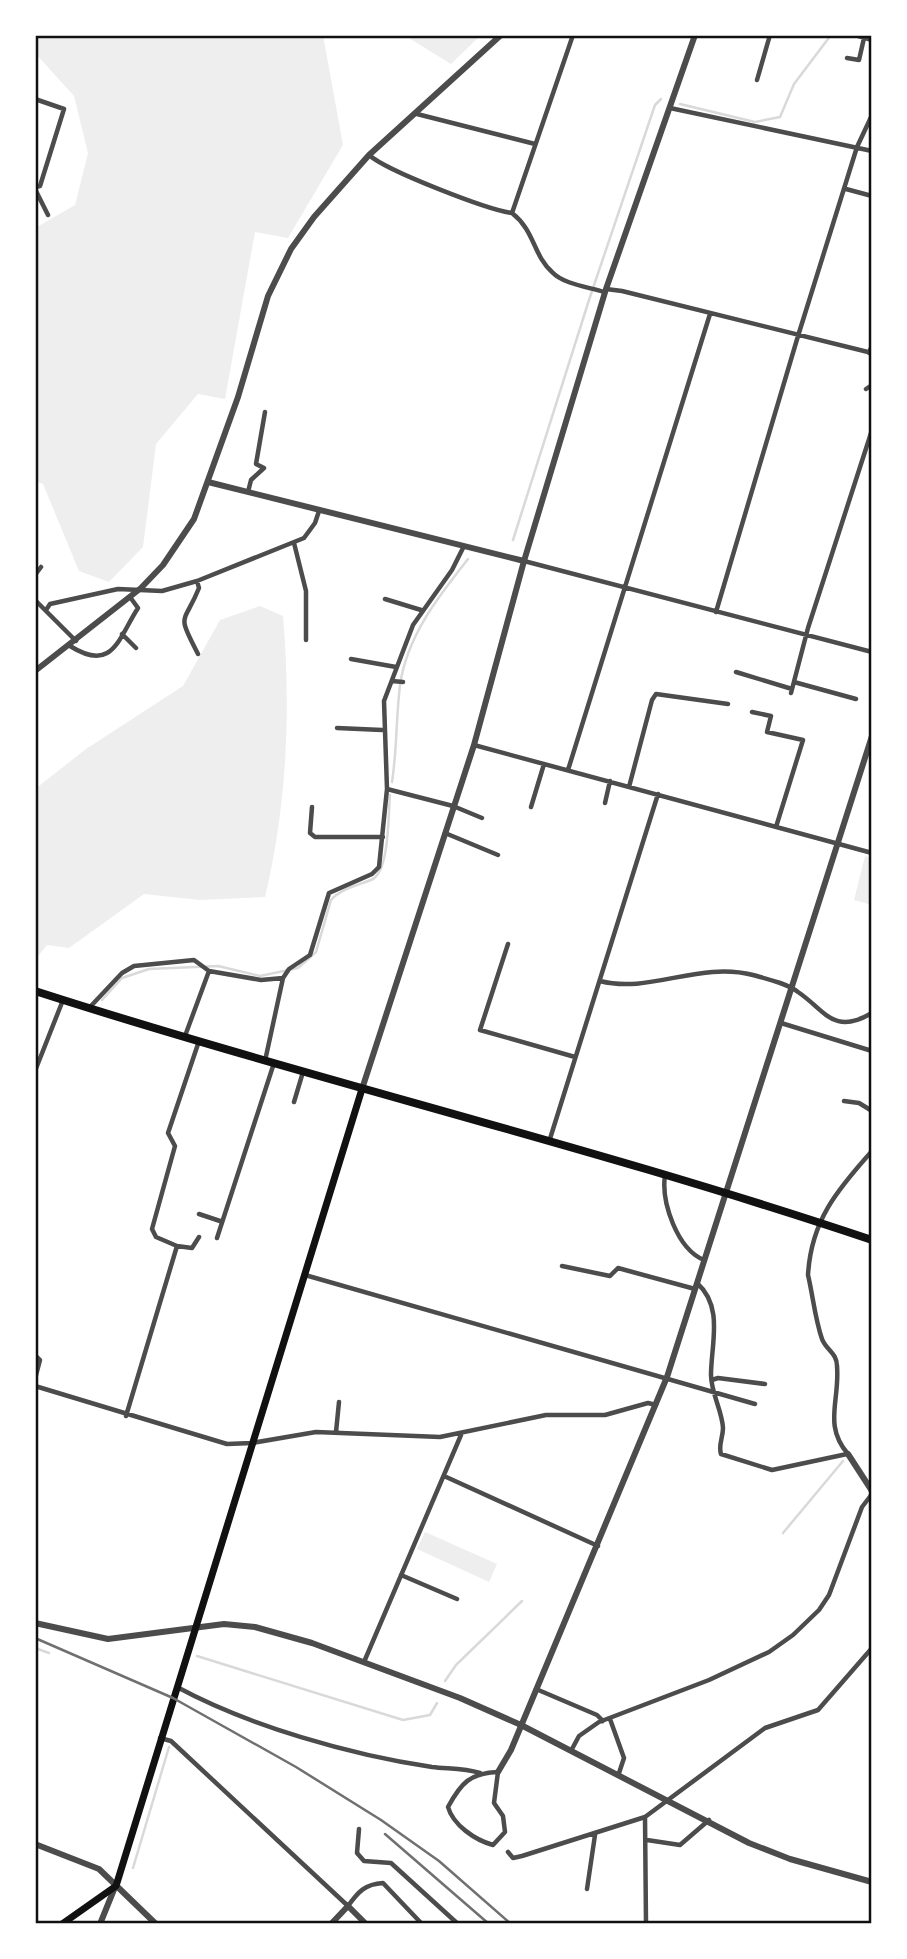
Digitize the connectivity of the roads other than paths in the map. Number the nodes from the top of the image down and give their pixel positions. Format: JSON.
{"nodes":[{"id":1,"x":500,"y":35,"type":"edge"},
{"id":2,"x":573,"y":35,"type":"edge"},
{"id":3,"x":695,"y":35,"type":"edge"},
{"id":4,"x":770,"y":35,"type":"edge"},
{"id":5,"x":855,"y":35,"type":"edge"},
{"id":6,"x":864,"y":38,"type":"junction"},
{"id":7,"x":872,"y":40,"type":"edge"},
{"id":8,"x":846,"y":58,"type":"dead end"},
{"id":9,"x":757,"y":80,"type":"dead end"},
{"id":10,"x":35,"y":99,"type":"edge"},
{"id":11,"x":670,"y":108,"type":"junction"},
{"id":12,"x":417,"y":114,"type":"junction"},
{"id":13,"x":872,"y":114,"type":"edge"},
{"id":14,"x":870,"y":127,"type":"edge"},
{"id":15,"x":535,"y":144,"type":"junction"},
{"id":16,"x":858,"y":147,"type":"junction"},
{"id":17,"x":872,"y":151,"type":"edge"},
{"id":18,"x":369,"y":155,"type":"junction"},
{"id":19,"x":35,"y":188,"type":"edge"},
{"id":20,"x":846,"y":189,"type":"junction"},
{"id":21,"x":872,"y":196,"type":"edge"},
{"id":22,"x":512,"y":213,"type":"junction"},
{"id":23,"x":48,"y":215,"type":"dead end"},
{"id":24,"x":604,"y":290,"type":"junction"},
{"id":25,"x":710,"y":314,"type":"junction"},
{"id":26,"x":798,"y":336,"type":"junction"},
{"id":27,"x":872,"y":345,"type":"edge"},
{"id":28,"x":871,"y":353,"type":"edge"},
{"id":29,"x":872,"y":385,"type":"edge"},
{"id":30,"x":866,"y":389,"type":"dead end"},
{"id":31,"x":265,"y":412,"type":"dead end"},
{"id":32,"x":872,"y":430,"type":"edge"},
{"id":33,"x":208,"y":482,"type":"junction"},
{"id":34,"x":248,"y":492,"type":"junction"},
{"id":35,"x":319,"y":511,"type":"junction"},
{"id":36,"x":294,"y":543,"type":"junction"},
{"id":37,"x":463,"y":548,"type":"junction"},
{"id":38,"x":524,"y":561,"type":"junction"},
{"id":39,"x":41,"y":567,"type":"dead end"},
{"id":40,"x":35,"y":575,"type":"edge"},
{"id":41,"x":197,"y":581,"type":"junction"},
{"id":42,"x":624,"y":588,"type":"junction"},
{"id":43,"x":141,"y":589,"type":"junction"},
{"id":44,"x":433,"y":595,"type":"junction"},
{"id":45,"x":131,"y":597,"type":"junction"},
{"id":46,"x":385,"y":599,"type":"dead end"},
{"id":47,"x":35,"y":600,"type":"edge"},
{"id":48,"x":440,"y":600,"type":"dead end"},
{"id":49,"x":46,"y":610,"type":"junction"},
{"id":50,"x":421,"y":610,"type":"junction"},
{"id":51,"x":716,"y":612,"type":"junction"},
{"id":52,"x":414,"y":626,"type":"junction"},
{"id":53,"x":421,"y":629,"type":"dead end"},
{"id":54,"x":122,"y":634,"type":"junction"},
{"id":55,"x":807,"y":636,"type":"junction"},
{"id":56,"x":306,"y":640,"type":"dead end"},
{"id":57,"x":77,"y":641,"type":"junction"},
{"id":58,"x":70,"y":646,"type":"junction"},
{"id":59,"x":136,"y":648,"type":"dead end"},
{"id":60,"x":872,"y":652,"type":"edge"},
{"id":61,"x":198,"y":654,"type":"dead end"},
{"id":62,"x":351,"y":659,"type":"dead end"},
{"id":63,"x":396,"y":667,"type":"junction"},
{"id":64,"x":35,"y":671,"type":"edge"},
{"id":65,"x":736,"y":672,"type":"dead end"},
{"id":66,"x":394,"y":681,"type":"junction"},
{"id":67,"x":403,"y":682,"type":"dead end"},
{"id":68,"x":794,"y":682,"type":"junction"},
{"id":69,"x":856,"y":699,"type":"dead end"},
{"id":70,"x":728,"y":704,"type":"dead end"},
{"id":71,"x":752,"y":712,"type":"dead end"},
{"id":72,"x":337,"y":728,"type":"dead end"},
{"id":73,"x":382,"y":730,"type":"junction"},
{"id":74,"x":872,"y":736,"type":"edge"},
{"id":75,"x":474,"y":745,"type":"junction"},
{"id":76,"x":544,"y":764,"type":"junction"},
{"id":77,"x":568,"y":770,"type":"junction"},
{"id":78,"x":610,"y":781,"type":"junction"},
{"id":79,"x":629,"y":787,"type":"junction"},
{"id":80,"x":387,"y":789,"type":"junction"},
{"id":81,"x":658,"y":794,"type":"junction"},
{"id":82,"x":605,"y":803,"type":"dead end"},
{"id":83,"x":453,"y":806,"type":"junction"},
{"id":84,"x":312,"y":807,"type":"dead end"},
{"id":85,"x":531,"y":807,"type":"dead end"},
{"id":86,"x":482,"y":818,"type":"dead end"},
{"id":87,"x":776,"y":827,"type":"junction"},
{"id":88,"x":444,"y":833,"type":"junction"},
{"id":89,"x":383,"y":837,"type":"junction"},
{"id":90,"x":837,"y":844,"type":"junction"},
{"id":91,"x":872,"y":853,"type":"edge"},
{"id":92,"x":498,"y":855,"type":"dead end"},
{"id":93,"x":508,"y":944,"type":"dead end"},
{"id":94,"x":208,"y":970,"type":"junction"},
{"id":95,"x":284,"y":976,"type":"junction"},
{"id":96,"x":600,"y":981,"type":"junction"},
{"id":97,"x":792,"y":988,"type":"junction"},
{"id":98,"x":35,"y":991,"type":"edge"},
{"id":99,"x":63,"y":1000,"type":"junction"},
{"id":100,"x":90,"y":1007,"type":"junction"},
{"id":101,"x":872,"y":1013,"type":"edge"},
{"id":102,"x":780,"y":1023,"type":"junction"},
{"id":103,"x":185,"y":1036,"type":"junction"},
{"id":104,"x":199,"y":1041,"type":"junction"},
{"id":105,"x":872,"y":1051,"type":"edge"},
{"id":106,"x":575,"y":1057,"type":"junction"},
{"id":107,"x":270,"y":1062,"type":"junction"},
{"id":108,"x":35,"y":1071,"type":"edge"},
{"id":109,"x":303,"y":1072,"type":"junction"},
{"id":110,"x":362,"y":1089,"type":"junction"},
{"id":111,"x":844,"y":1101,"type":"dead end"},
{"id":112,"x":294,"y":1102,"type":"dead end"},
{"id":113,"x":872,"y":1111,"type":"edge"},
{"id":114,"x":548,"y":1142,"type":"junction"},
{"id":115,"x":872,"y":1150,"type":"edge"},
{"id":116,"x":665,"y":1175,"type":"junction"},
{"id":117,"x":726,"y":1193,"type":"junction"},
{"id":118,"x":199,"y":1214,"type":"dead end"},
{"id":119,"x":220,"y":1221,"type":"junction"},
{"id":120,"x":819,"y":1223,"type":"junction"},
{"id":121,"x":199,"y":1237,"type":"dead end"},
{"id":122,"x":217,"y":1238,"type":"dead end"},
{"id":123,"x":872,"y":1240,"type":"edge"},
{"id":124,"x":177,"y":1246,"type":"junction"},
{"id":125,"x":704,"y":1260,"type":"junction"},
{"id":126,"x":562,"y":1266,"type":"dead end"},
{"id":127,"x":304,"y":1275,"type":"junction"},
{"id":128,"x":696,"y":1286,"type":"junction"},
{"id":129,"x":35,"y":1355,"type":"edge"},
{"id":130,"x":667,"y":1377,"type":"junction"},
{"id":131,"x":35,"y":1379,"type":"edge"},
{"id":132,"x":712,"y":1380,"type":"junction"},
{"id":133,"x":765,"y":1384,"type":"dead end"},
{"id":134,"x":35,"y":1386,"type":"edge"},
{"id":135,"x":714,"y":1394,"type":"junction"},
{"id":136,"x":339,"y":1402,"type":"dead end"},
{"id":137,"x":755,"y":1404,"type":"dead end"},
{"id":138,"x":657,"y":1405,"type":"junction"},
{"id":139,"x":125,"y":1416,"type":"junction"},
{"id":140,"x":336,"y":1432,"type":"junction"},
{"id":141,"x":461,"y":1434,"type":"junction"},
{"id":142,"x":252,"y":1443,"type":"junction"},
{"id":143,"x":848,"y":1454,"type":"junction"},
{"id":144,"x":444,"y":1476,"type":"junction"},
{"id":145,"x":872,"y":1492,"type":"edge"},
{"id":146,"x":598,"y":1546,"type":"junction"},
{"id":147,"x":401,"y":1575,"type":"junction"},
{"id":148,"x":457,"y":1599,"type":"dead end"},
{"id":149,"x":35,"y":1623,"type":"edge"},
{"id":150,"x":195,"y":1626,"type":"junction"},
{"id":151,"x":872,"y":1648,"type":"edge"},
{"id":152,"x":364,"y":1662,"type":"junction"},
{"id":153,"x":177,"y":1686,"type":"junction"},
{"id":154,"x":536,"y":1689,"type":"junction"},
{"id":155,"x":610,"y":1719,"type":"junction"},
{"id":156,"x":603,"y":1721,"type":"junction"},
{"id":157,"x":521,"y":1725,"type":"junction"},
{"id":158,"x":159,"y":1738,"type":"junction"},
{"id":159,"x":572,"y":1749,"type":"junction"},
{"id":160,"x":498,"y":1772,"type":"junction"},
{"id":161,"x":480,"y":1773,"type":"junction"},
{"id":162,"x":619,"y":1773,"type":"junction"},
{"id":163,"x":668,"y":1798,"type":"junction"},
{"id":164,"x":645,"y":1817,"type":"junction"},
{"id":165,"x":709,"y":1820,"type":"junction"},
{"id":166,"x":359,"y":1829,"type":"dead end"},
{"id":167,"x":595,"y":1835,"type":"junction"},
{"id":168,"x":646,"y":1840,"type":"junction"},
{"id":169,"x":35,"y":1844,"type":"edge"},
{"id":170,"x":508,"y":1853,"type":"dead end"},
{"id":171,"x":872,"y":1882,"type":"edge"},
{"id":172,"x":116,"y":1886,"type":"junction"},
{"id":173,"x":587,"y":1889,"type":"dead end"},
{"id":174,"x":348,"y":1906,"type":"junction"},
{"id":175,"x":62,"y":1924,"type":"edge"},
{"id":176,"x":100,"y":1924,"type":"edge"},
{"id":177,"x":156,"y":1924,"type":"edge"},
{"id":178,"x":331,"y":1924,"type":"edge"},
{"id":179,"x":366,"y":1924,"type":"edge"},
{"id":180,"x":422,"y":1924,"type":"edge"},
{"id":181,"x":458,"y":1924,"type":"edge"},
{"id":182,"x":646,"y":1924,"type":"edge"}],
"edges":[{"from":1,"to":12,"type":"street"},
{"from":2,"to":15,"type":"street"},
{"from":3,"to":11,"type":"street"},
{"from":4,"to":9,"type":"street"},
{"from":5,"to":6,"type":"street"},
{"from":6,"to":7,"type":"street"},
{"from":6,"to":8,"type":"street"},
{"from":10,"to":19,"type":"street"},
{"from":11,"to":16,"type":"street"},
{"from":11,"to":24,"type":"street"},
{"from":12,"to":15,"type":"street"},
{"from":12,"to":18,"type":"street"},
{"from":13,"to":14,"type":"street"},
{"from":14,"to":16,"type":"street"},
{"from":15,"to":22,"type":"street"},
{"from":16,"to":17,"type":"street"},
{"from":16,"to":20,"type":"street"},
{"from":18,"to":22,"type":"street"},
{"from":18,"to":33,"type":"street"},
{"from":19,"to":23,"type":"street"},
{"from":20,"to":21,"type":"street"},
{"from":20,"to":26,"type":"street"},
{"from":22,"to":24,"type":"street"},
{"from":24,"to":25,"type":"street"},
{"from":24,"to":38,"type":"street"},
{"from":25,"to":26,"type":"street"},
{"from":25,"to":42,"type":"street"},
{"from":26,"to":28,"type":"street"},
{"from":26,"to":51,"type":"street"},
{"from":27,"to":28,"type":"street"},
{"from":29,"to":30,"type":"street"},
{"from":31,"to":34,"type":"street"},
{"from":32,"to":55,"type":"street"},
{"from":33,"to":34,"type":"street"},
{"from":33,"to":43,"type":"street"},
{"from":34,"to":35,"type":"street"},
{"from":35,"to":36,"type":"street"},
{"from":35,"to":37,"type":"street"},
{"from":36,"to":41,"type":"street"},
{"from":36,"to":56,"type":"street"},
{"from":37,"to":38,"type":"street"},
{"from":37,"to":44,"type":"street"},
{"from":38,"to":42,"type":"street"},
{"from":38,"to":75,"type":"street"},
{"from":39,"to":40,"type":"street"},
{"from":41,"to":43,"type":"street"},
{"from":41,"to":61,"type":"street"},
{"from":42,"to":51,"type":"street"},
{"from":42,"to":77,"type":"street"},
{"from":43,"to":45,"type":"street"},
{"from":43,"to":49,"type":"street"},
{"from":44,"to":48,"type":"street"},
{"from":44,"to":50,"type":"street"},
{"from":45,"to":54,"type":"street"},
{"from":45,"to":57,"type":"street"},
{"from":46,"to":50,"type":"street"},
{"from":47,"to":49,"type":"street"},
{"from":49,"to":57,"type":"street"},
{"from":50,"to":52,"type":"street"},
{"from":51,"to":55,"type":"street"},
{"from":52,"to":53,"type":"street"},
{"from":52,"to":63,"type":"street"},
{"from":54,"to":58,"type":"street"},
{"from":54,"to":59,"type":"street"},
{"from":55,"to":60,"type":"street"},
{"from":55,"to":68,"type":"street"},
{"from":57,"to":58,"type":"street"},
{"from":58,"to":64,"type":"street"},
{"from":62,"to":63,"type":"street"},
{"from":63,"to":66,"type":"street"},
{"from":65,"to":68,"type":"street"},
{"from":66,"to":67,"type":"street"},
{"from":66,"to":73,"type":"street"},
{"from":68,"to":69,"type":"street"},
{"from":70,"to":79,"type":"street"},
{"from":71,"to":87,"type":"street"},
{"from":72,"to":73,"type":"street"},
{"from":73,"to":80,"type":"street"},
{"from":74,"to":90,"type":"street"},
{"from":75,"to":76,"type":"street"},
{"from":75,"to":83,"type":"street"},
{"from":76,"to":77,"type":"street"},
{"from":76,"to":85,"type":"street"},
{"from":77,"to":78,"type":"street"},
{"from":78,"to":79,"type":"street"},
{"from":78,"to":82,"type":"street"},
{"from":79,"to":81,"type":"street"},
{"from":80,"to":83,"type":"street"},
{"from":80,"to":89,"type":"street"},
{"from":81,"to":87,"type":"street"},
{"from":81,"to":96,"type":"street"},
{"from":83,"to":86,"type":"street"},
{"from":83,"to":88,"type":"street"},
{"from":84,"to":89,"type":"street"},
{"from":87,"to":90,"type":"street"},
{"from":88,"to":92,"type":"street"},
{"from":88,"to":110,"type":"street"},
{"from":89,"to":95,"type":"street"},
{"from":90,"to":91,"type":"street"},
{"from":90,"to":97,"type":"street"},
{"from":93,"to":106,"type":"street"},
{"from":94,"to":95,"type":"street"},
{"from":94,"to":100,"type":"street"},
{"from":94,"to":103,"type":"street"},
{"from":95,"to":107,"type":"street"},
{"from":96,"to":97,"type":"street"},
{"from":96,"to":106,"type":"street"},
{"from":97,"to":101,"type":"street"},
{"from":97,"to":102,"type":"street"},
{"from":98,"to":99,"type":"main road"},
{"from":99,"to":100,"type":"main road"},
{"from":99,"to":108,"type":"street"},
{"from":100,"to":103,"type":"main road"},
{"from":102,"to":105,"type":"street"},
{"from":102,"to":117,"type":"street"},
{"from":103,"to":104,"type":"main road"},
{"from":104,"to":107,"type":"main road"},
{"from":104,"to":124,"type":"street"},
{"from":106,"to":114,"type":"street"},
{"from":107,"to":109,"type":"main road"},
{"from":107,"to":119,"type":"street"},
{"from":109,"to":110,"type":"main road"},
{"from":109,"to":112,"type":"street"},
{"from":110,"to":114,"type":"main road"},
{"from":110,"to":127,"type":"main road"},
{"from":111,"to":113,"type":"street"},
{"from":114,"to":116,"type":"main road"},
{"from":115,"to":120,"type":"street"},
{"from":116,"to":117,"type":"main road"},
{"from":116,"to":125,"type":"street"},
{"from":117,"to":120,"type":"main road"},
{"from":117,"to":125,"type":"street"},
{"from":118,"to":119,"type":"street"},
{"from":119,"to":122,"type":"street"},
{"from":120,"to":123,"type":"main road"},
{"from":120,"to":143,"type":"street"},
{"from":121,"to":124,"type":"street"},
{"from":124,"to":139,"type":"street"},
{"from":125,"to":128,"type":"street"},
{"from":126,"to":128,"type":"street"},
{"from":127,"to":130,"type":"street"},
{"from":127,"to":142,"type":"main road"},
{"from":128,"to":130,"type":"street"},
{"from":128,"to":132,"type":"street"},
{"from":129,"to":131,"type":"street"},
{"from":130,"to":135,"type":"street"},
{"from":130,"to":138,"type":"street"},
{"from":132,"to":133,"type":"street"},
{"from":132,"to":135,"type":"street"},
{"from":134,"to":139,"type":"street"},
{"from":135,"to":137,"type":"street"},
{"from":135,"to":143,"type":"street"},
{"from":136,"to":140,"type":"street"},
{"from":138,"to":141,"type":"street"},
{"from":138,"to":146,"type":"street"},
{"from":139,"to":142,"type":"street"},
{"from":140,"to":141,"type":"street"},
{"from":140,"to":142,"type":"street"},
{"from":141,"to":144,"type":"street"},
{"from":142,"to":150,"type":"main road"},
{"from":143,"to":145,"type":"street"},
{"from":144,"to":146,"type":"street"},
{"from":144,"to":147,"type":"street"},
{"from":145,"to":155,"type":"street"},
{"from":146,"to":154,"type":"street"},
{"from":147,"to":148,"type":"street"},
{"from":147,"to":152,"type":"street"},
{"from":149,"to":150,"type":"street"},
{"from":150,"to":152,"type":"street"},
{"from":150,"to":153,"type":"main road"},
{"from":151,"to":163,"type":"street"},
{"from":152,"to":157,"type":"street"},
{"from":153,"to":158,"type":"main road"},
{"from":153,"to":161,"type":"street"},
{"from":154,"to":156,"type":"street"},
{"from":154,"to":157,"type":"street"},
{"from":155,"to":156,"type":"street"},
{"from":155,"to":162,"type":"street"},
{"from":156,"to":159,"type":"street"},
{"from":157,"to":159,"type":"street"},
{"from":157,"to":160,"type":"street"},
{"from":158,"to":172,"type":"main road"},
{"from":158,"to":174,"type":"street"},
{"from":159,"to":162,"type":"street"},
{"from":160,"to":161,"type":"street"},
{"from":160,"to":161,"type":"street"},
{"from":162,"to":163,"type":"street"},
{"from":163,"to":164,"type":"street"},
{"from":163,"to":165,"type":"street"},
{"from":164,"to":167,"type":"street"},
{"from":164,"to":168,"type":"street"},
{"from":165,"to":168,"type":"street"},
{"from":165,"to":171,"type":"street"},
{"from":166,"to":181,"type":"street"},
{"from":167,"to":170,"type":"street"},
{"from":167,"to":173,"type":"street"},
{"from":168,"to":182,"type":"street"},
{"from":169,"to":172,"type":"street"},
{"from":172,"to":175,"type":"main road"},
{"from":172,"to":176,"type":"street"},
{"from":172,"to":177,"type":"street"},
{"from":174,"to":178,"type":"street"},
{"from":174,"to":179,"type":"street"},
{"from":174,"to":180,"type":"street"}]}
